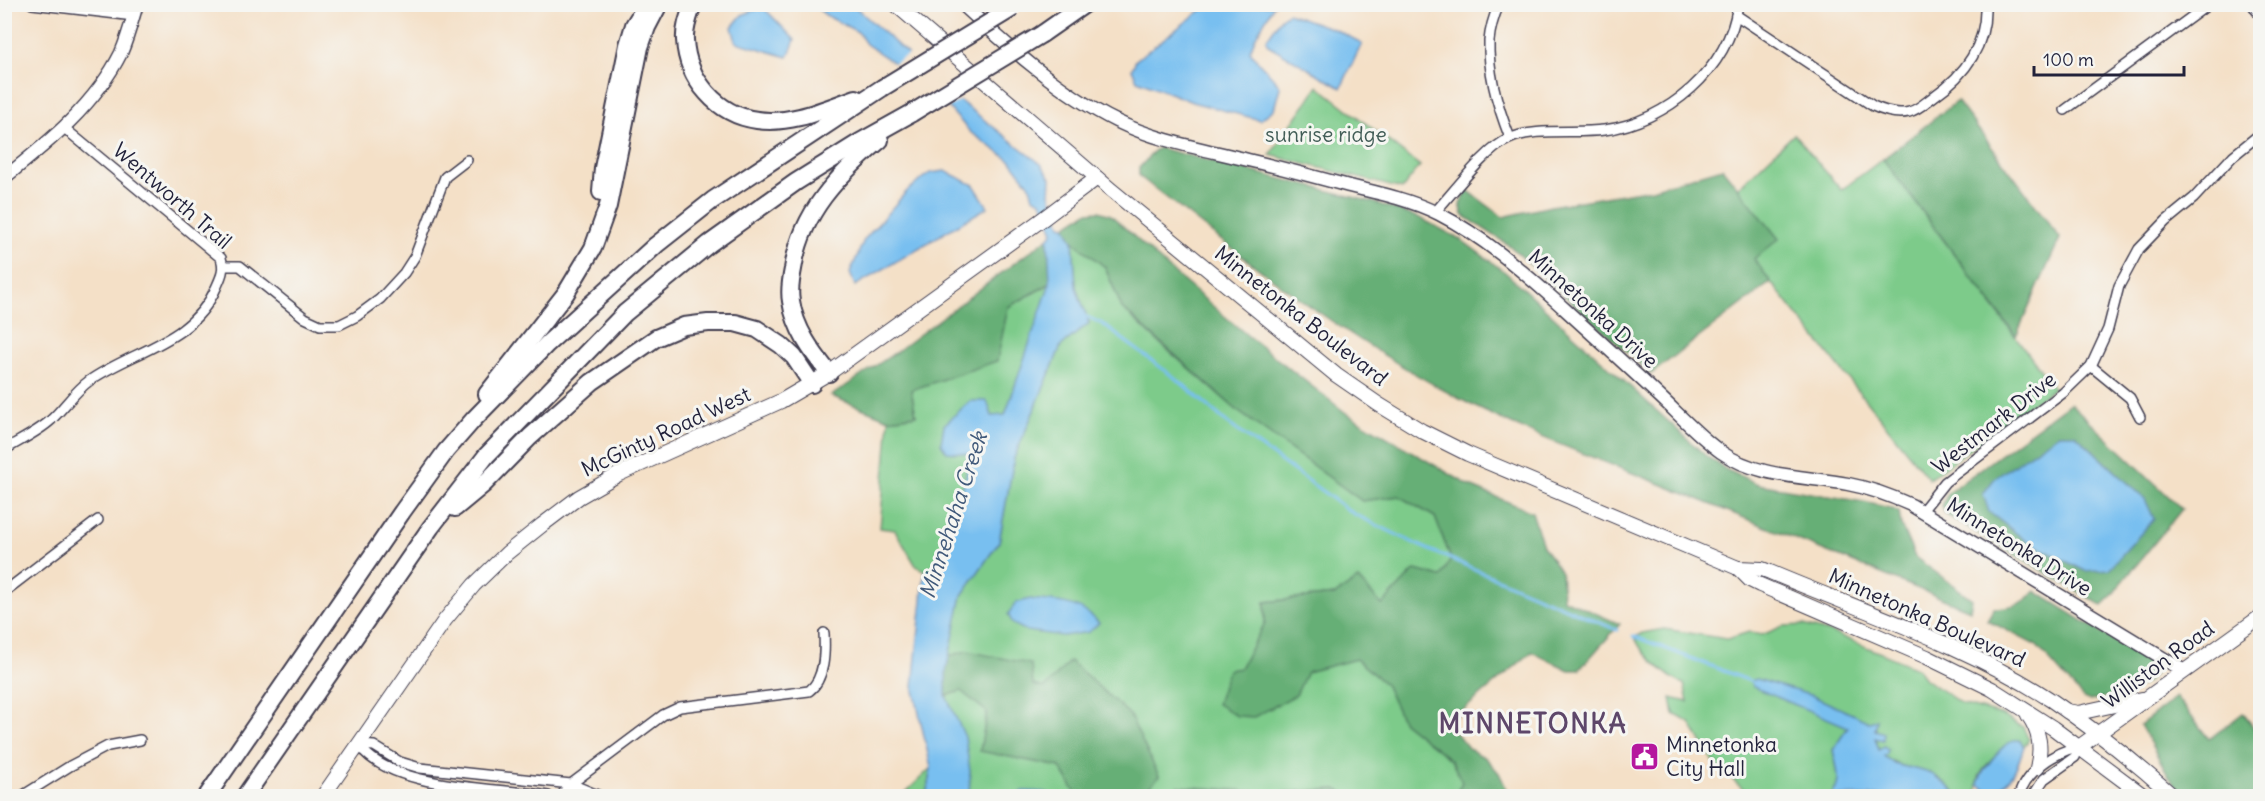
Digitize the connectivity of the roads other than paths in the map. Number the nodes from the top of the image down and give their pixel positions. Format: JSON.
{"nodes":[{"id":1,"x":32,"y":4,"type":"edge"},
{"id":2,"x":647,"y":4,"type":"edge"},
{"id":3,"x":659,"y":4,"type":"edge"},
{"id":4,"x":693,"y":4,"type":"edge"},
{"id":5,"x":895,"y":4,"type":"edge"},
{"id":6,"x":962,"y":4,"type":"edge"},
{"id":7,"x":1085,"y":4,"type":"edge"},
{"id":8,"x":1499,"y":4,"type":"edge"},
{"id":9,"x":1738,"y":4,"type":"edge"},
{"id":10,"x":1985,"y":4,"type":"edge"},
{"id":11,"x":2209,"y":4,"type":"edge"},
{"id":12,"x":2254,"y":4,"type":"edge"},
{"id":13,"x":1015,"y":6,"type":"edge"},
{"id":14,"x":136,"y":10,"type":"edge"},
{"id":15,"x":2260,"y":13,"type":"edge"},
{"id":16,"x":1736,"y":15,"type":"junction"},
{"id":17,"x":882,"y":88,"type":"junction"},
{"id":18,"x":2065,"y":110,"type":"dead end"},
{"id":19,"x":912,"y":113,"type":"junction"},
{"id":20,"x":63,"y":127,"type":"junction"},
{"id":21,"x":2260,"y":134,"type":"edge"},
{"id":22,"x":1510,"y":138,"type":"junction"},
{"id":23,"x":467,"y":160,"type":"dead end"},
{"id":24,"x":4,"y":178,"type":"edge"},
{"id":25,"x":1097,"y":178,"type":"junction"},
{"id":26,"x":1435,"y":212,"type":"junction"},
{"id":27,"x":223,"y":266,"type":"junction"},
{"id":28,"x":577,"y":276,"type":"junction"},
{"id":29,"x":2091,"y":366,"type":"junction"},
{"id":30,"x":829,"y":374,"type":"junction"},
{"id":31,"x":812,"y":384,"type":"junction"},
{"id":32,"x":2140,"y":417,"type":"dead end"},
{"id":33,"x":474,"y":419,"type":"junction"},
{"id":34,"x":4,"y":450,"type":"edge"},
{"id":35,"x":1922,"y":511,"type":"junction"},
{"id":36,"x":98,"y":520,"type":"dead end"},
{"id":37,"x":430,"y":527,"type":"junction"},
{"id":38,"x":1738,"y":568,"type":"junction"},
{"id":39,"x":4,"y":592,"type":"edge"},
{"id":40,"x":2260,"y":617,"type":"edge"},
{"id":41,"x":824,"y":633,"type":"dead end"},
{"id":42,"x":2184,"y":671,"type":"junction"},
{"id":43,"x":2147,"y":698,"type":"junction"},
{"id":44,"x":2023,"y":708,"type":"junction"},
{"id":45,"x":2065,"y":710,"type":"junction"},
{"id":46,"x":2098,"y":734,"type":"junction"},
{"id":47,"x":140,"y":740,"type":"dead end"},
{"id":48,"x":359,"y":745,"type":"junction"},
{"id":49,"x":2079,"y":747,"type":"junction"},
{"id":50,"x":2037,"y":768,"type":"junction"},
{"id":51,"x":571,"y":784,"type":"junction"},
{"id":52,"x":22,"y":796,"type":"edge"},
{"id":53,"x":207,"y":796,"type":"edge"},
{"id":54,"x":245,"y":796,"type":"edge"},
{"id":55,"x":323,"y":796,"type":"edge"},
{"id":56,"x":548,"y":796,"type":"edge"},
{"id":57,"x":561,"y":796,"type":"edge"},
{"id":58,"x":600,"y":796,"type":"edge"},
{"id":59,"x":2019,"y":796,"type":"edge"},
{"id":60,"x":2033,"y":796,"type":"edge"},
{"id":61,"x":2144,"y":796,"type":"edge"},
{"id":62,"x":2173,"y":796,"type":"edge"}],
"edges":[{"from":1,"to":14,"type":"street"},
{"from":2,"to":28,"type":"highway"},
{"from":3,"to":28,"type":"highway"},
{"from":4,"to":17,"type":"highway"},
{"from":5,"to":25,"type":"main road","name":"Minnetonka Boulevard"},
{"from":6,"to":26,"type":"street","name":"Minnetonka Drive"},
{"from":7,"to":19,"type":"highway","bridge":true},
{"from":8,"to":22,"type":"street"},
{"from":9,"to":16,"type":"street"},
{"from":10,"to":16,"type":"street"},
{"from":11,"to":18,"type":"street"},
{"from":12,"to":15,"type":"street"},
{"from":13,"to":17,"type":"highway","bridge":true},
{"from":14,"to":20,"type":"street"},
{"from":16,"to":22,"type":"street"},
{"from":17,"to":33,"type":"highway"},
{"from":19,"to":30,"type":"highway"},
{"from":19,"to":37,"type":"highway"},
{"from":20,"to":24,"type":"street"},
{"from":20,"to":27,"type":"street","name":"Wentworth Trail"},
{"from":21,"to":29,"type":"street","name":"Westmark Drive"},
{"from":22,"to":26,"type":"street"},
{"from":23,"to":27,"type":"street"},
{"from":25,"to":30,"type":"main road","name":"McGinty Road West"},
{"from":25,"to":38,"type":"main road","name":"Minnetonka Boulevard"},
{"from":26,"to":35,"type":"street","name":"Minnetonka Drive"},
{"from":27,"to":34,"type":"street","name":"Wentworth Trail"},
{"from":28,"to":33,"type":"highway"},
{"from":29,"to":32,"type":"street"},
{"from":29,"to":35,"type":"street","name":"Westmark Drive"},
{"from":30,"to":31,"type":"main road","name":"McGinty Road West"},
{"from":31,"to":37,"type":"highway"},
{"from":31,"to":48,"type":"main road","name":"McGinty Road West"},
{"from":33,"to":53,"type":"highway"},
{"from":35,"to":42,"type":"street","name":"Minnetonka Drive"},
{"from":36,"to":39,"type":"street"},
{"from":37,"to":54,"type":"highway"},
{"from":38,"to":44,"type":"main road","name":"Minnetonka Boulevard"},
{"from":38,"to":45,"type":"main road","name":"Minnetonka Boulevard"},
{"from":40,"to":42,"type":"main road","name":"Williston Road"},
{"from":41,"to":51,"type":"street"},
{"from":42,"to":43,"type":"main road","name":"Williston Road"},
{"from":43,"to":45,"type":"main road"},
{"from":43,"to":46,"type":"main road","name":"Williston Road"},
{"from":44,"to":49,"type":"main road","name":"Minnetonka Boulevard"},
{"from":44,"to":50,"type":"main road"},
{"from":45,"to":46,"type":"main road","name":"Minnetonka Boulevard"},
{"from":46,"to":49,"type":"main road","name":"Williston Road"},
{"from":46,"to":62,"type":"main road","name":"Minnetonka Boulevard"},
{"from":47,"to":52,"type":"street"},
{"from":48,"to":51,"type":"street"},
{"from":48,"to":55,"type":"main road","name":"McGinty Road West"},
{"from":48,"to":56,"type":"street"},
{"from":49,"to":50,"type":"street","name":"Williston Road"},
{"from":49,"to":60,"type":"street","name":"Williston Road"},
{"from":49,"to":61,"type":"main road","name":"Minnetonka Boulevard"},
{"from":50,"to":59,"type":"street","name":"Williston Road"},
{"from":51,"to":57,"type":"street"},
{"from":51,"to":58,"type":"street"}]}
